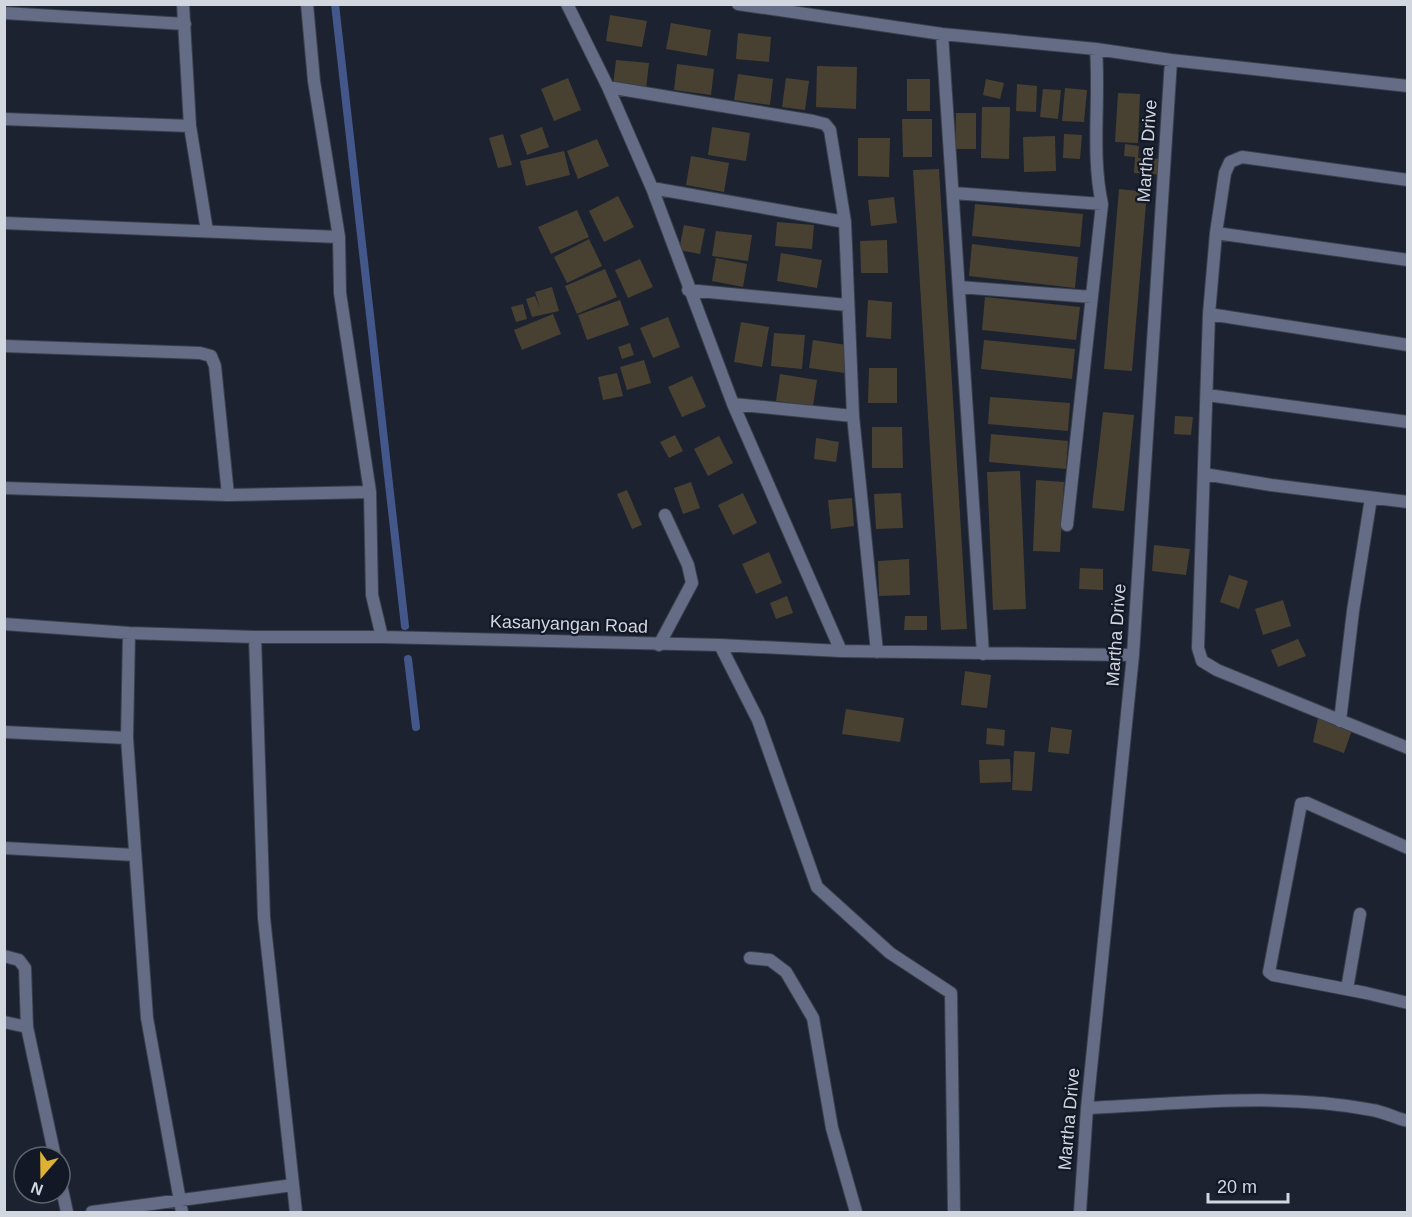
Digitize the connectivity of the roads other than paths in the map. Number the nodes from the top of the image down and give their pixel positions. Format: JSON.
{"nodes":[{"id":1,"x":183,"y":4,"type":"edge"},
{"id":2,"x":307,"y":4,"type":"edge"},
{"id":3,"x":567,"y":4,"type":"edge"},
{"id":4,"x":738,"y":4,"type":"edge"},
{"id":5,"x":4,"y":14,"type":"edge"},
{"id":6,"x":185,"y":24,"type":"junction"},
{"id":7,"x":942,"y":34,"type":"junction"},
{"id":8,"x":1096,"y":49,"type":"junction"},
{"id":9,"x":1171,"y":60,"type":"junction"},
{"id":10,"x":1407,"y":86,"type":"edge"},
{"id":11,"x":608,"y":87,"type":"junction"},
{"id":12,"x":4,"y":119,"type":"edge"},
{"id":13,"x":190,"y":126,"type":"junction"},
{"id":14,"x":1407,"y":180,"type":"edge"},
{"id":15,"x":652,"y":188,"type":"junction"},
{"id":16,"x":954,"y":193,"type":"junction"},
{"id":17,"x":1102,"y":204,"type":"junction"},
{"id":18,"x":844,"y":222,"type":"junction"},
{"id":19,"x":4,"y":223,"type":"edge"},
{"id":20,"x":207,"y":231,"type":"junction"},
{"id":21,"x":1216,"y":233,"type":"junction"},
{"id":22,"x":339,"y":237,"type":"junction"},
{"id":23,"x":1407,"y":260,"type":"edge"},
{"id":24,"x":959,"y":287,"type":"junction"},
{"id":25,"x":688,"y":290,"type":"junction"},
{"id":26,"x":1092,"y":297,"type":"junction"},
{"id":27,"x":848,"y":305,"type":"junction"},
{"id":28,"x":1209,"y":314,"type":"junction"},
{"id":29,"x":1407,"y":345,"type":"edge"},
{"id":30,"x":4,"y":346,"type":"edge"},
{"id":31,"x":1207,"y":395,"type":"junction"},
{"id":32,"x":733,"y":404,"type":"junction"},
{"id":33,"x":853,"y":416,"type":"junction"},
{"id":34,"x":1407,"y":422,"type":"edge"},
{"id":35,"x":1204,"y":474,"type":"junction"},
{"id":36,"x":4,"y":488,"type":"edge"},
{"id":37,"x":370,"y":492,"type":"junction"},
{"id":38,"x":228,"y":495,"type":"junction"},
{"id":39,"x":1371,"y":498,"type":"junction"},
{"id":40,"x":1407,"y":502,"type":"edge"},
{"id":41,"x":665,"y":515,"type":"dead end"},
{"id":42,"x":1067,"y":525,"type":"dead end"},
{"id":43,"x":4,"y":624,"type":"edge"},
{"id":44,"x":129,"y":633,"type":"junction"},
{"id":45,"x":255,"y":637,"type":"junction"},
{"id":46,"x":382,"y":637,"type":"junction"},
{"id":47,"x":659,"y":645,"type":"junction"},
{"id":48,"x":720,"y":645,"type":"junction"},
{"id":49,"x":841,"y":651,"type":"junction"},
{"id":50,"x":877,"y":652,"type":"junction"},
{"id":51,"x":983,"y":654,"type":"junction"},
{"id":52,"x":1133,"y":655,"type":"junction"},
{"id":53,"x":1340,"y":720,"type":"junction"},
{"id":54,"x":4,"y":732,"type":"edge"},
{"id":55,"x":128,"y":738,"type":"junction"},
{"id":56,"x":1407,"y":748,"type":"edge"},
{"id":57,"x":4,"y":848,"type":"edge"},
{"id":58,"x":1407,"y":848,"type":"edge"},
{"id":59,"x":135,"y":855,"type":"junction"},
{"id":60,"x":1360,"y":914,"type":"dead end"},
{"id":61,"x":4,"y":956,"type":"edge"},
{"id":62,"x":750,"y":958,"type":"dead end"},
{"id":63,"x":1347,"y":989,"type":"junction"},
{"id":64,"x":1407,"y":1003,"type":"edge"},
{"id":65,"x":4,"y":1022,"type":"edge"},
{"id":66,"x":27,"y":1027,"type":"junction"},
{"id":67,"x":1087,"y":1108,"type":"junction"},
{"id":68,"x":1407,"y":1121,"type":"edge"},
{"id":69,"x":52,"y":1145,"type":"edge"},
{"id":70,"x":292,"y":1185,"type":"junction"},
{"id":71,"x":181,"y":1207,"type":"edge"},
{"id":72,"x":92,"y":1212,"type":"edge"},
{"id":73,"x":296,"y":1212,"type":"edge"},
{"id":74,"x":856,"y":1212,"type":"edge"},
{"id":75,"x":954,"y":1212,"type":"edge"},
{"id":76,"x":1080,"y":1212,"type":"edge"}],
"edges":[{"from":1,"to":6,"type":"street"},
{"from":2,"to":22,"type":"street"},
{"from":3,"to":11,"type":"street"},
{"from":4,"to":7,"type":"street"},
{"from":5,"to":6,"type":"street"},
{"from":6,"to":13,"type":"street"},
{"from":7,"to":8,"type":"street"},
{"from":7,"to":16,"type":"street"},
{"from":8,"to":9,"type":"street"},
{"from":8,"to":17,"type":"street"},
{"from":9,"to":10,"type":"street"},
{"from":9,"to":52,"type":"street","name":"Martha Drive"},
{"from":11,"to":15,"type":"street"},
{"from":11,"to":18,"type":"street"},
{"from":12,"to":13,"type":"street"},
{"from":13,"to":20,"type":"street"},
{"from":14,"to":21,"type":"street"},
{"from":15,"to":18,"type":"street"},
{"from":15,"to":25,"type":"street"},
{"from":16,"to":17,"type":"street"},
{"from":16,"to":24,"type":"street"},
{"from":17,"to":26,"type":"street"},
{"from":18,"to":27,"type":"street"},
{"from":19,"to":20,"type":"street"},
{"from":20,"to":22,"type":"street"},
{"from":21,"to":23,"type":"street"},
{"from":21,"to":28,"type":"street"},
{"from":22,"to":37,"type":"street"},
{"from":24,"to":26,"type":"street"},
{"from":24,"to":51,"type":"street"},
{"from":25,"to":27,"type":"street"},
{"from":25,"to":32,"type":"street"},
{"from":26,"to":42,"type":"street"},
{"from":27,"to":33,"type":"street"},
{"from":28,"to":29,"type":"street"},
{"from":28,"to":31,"type":"street"},
{"from":30,"to":38,"type":"street"},
{"from":31,"to":34,"type":"street"},
{"from":31,"to":35,"type":"street"},
{"from":32,"to":33,"type":"street"},
{"from":32,"to":49,"type":"street"},
{"from":33,"to":50,"type":"street"},
{"from":35,"to":39,"type":"street"},
{"from":35,"to":53,"type":"street"},
{"from":36,"to":38,"type":"street"},
{"from":37,"to":38,"type":"street"},
{"from":37,"to":46,"type":"street"},
{"from":39,"to":40,"type":"street"},
{"from":39,"to":53,"type":"street"},
{"from":41,"to":47,"type":"street"},
{"from":43,"to":44,"type":"street","name":"Kasanyangan Road"},
{"from":44,"to":45,"type":"street","name":"Kasanyangan Road"},
{"from":44,"to":55,"type":"street"},
{"from":45,"to":46,"type":"street","name":"Kasanyangan Road"},
{"from":45,"to":70,"type":"street"},
{"from":46,"to":47,"type":"street","name":"Kasanyangan Road"},
{"from":47,"to":48,"type":"street","name":"Kasanyangan Road"},
{"from":48,"to":49,"type":"street","name":"Kasanyangan Road"},
{"from":48,"to":75,"type":"street"},
{"from":49,"to":50,"type":"street","name":"Kasanyangan Road"},
{"from":50,"to":51,"type":"street","name":"Kasanyangan Road"},
{"from":51,"to":52,"type":"street","name":"Kasanyangan Road"},
{"from":52,"to":67,"type":"street","name":"Martha Drive"},
{"from":53,"to":56,"type":"street"},
{"from":54,"to":55,"type":"street"},
{"from":55,"to":59,"type":"street"},
{"from":57,"to":59,"type":"street"},
{"from":58,"to":63,"type":"street"},
{"from":59,"to":71,"type":"street"},
{"from":60,"to":63,"type":"street"},
{"from":61,"to":66,"type":"street"},
{"from":62,"to":74,"type":"street"},
{"from":63,"to":64,"type":"street"},
{"from":65,"to":66,"type":"street"},
{"from":66,"to":69,"type":"street"},
{"from":67,"to":68,"type":"street"},
{"from":67,"to":76,"type":"street","name":"Martha Drive"},
{"from":70,"to":71,"type":"street"},
{"from":70,"to":73,"type":"street"},
{"from":71,"to":72,"type":"street"}]}
